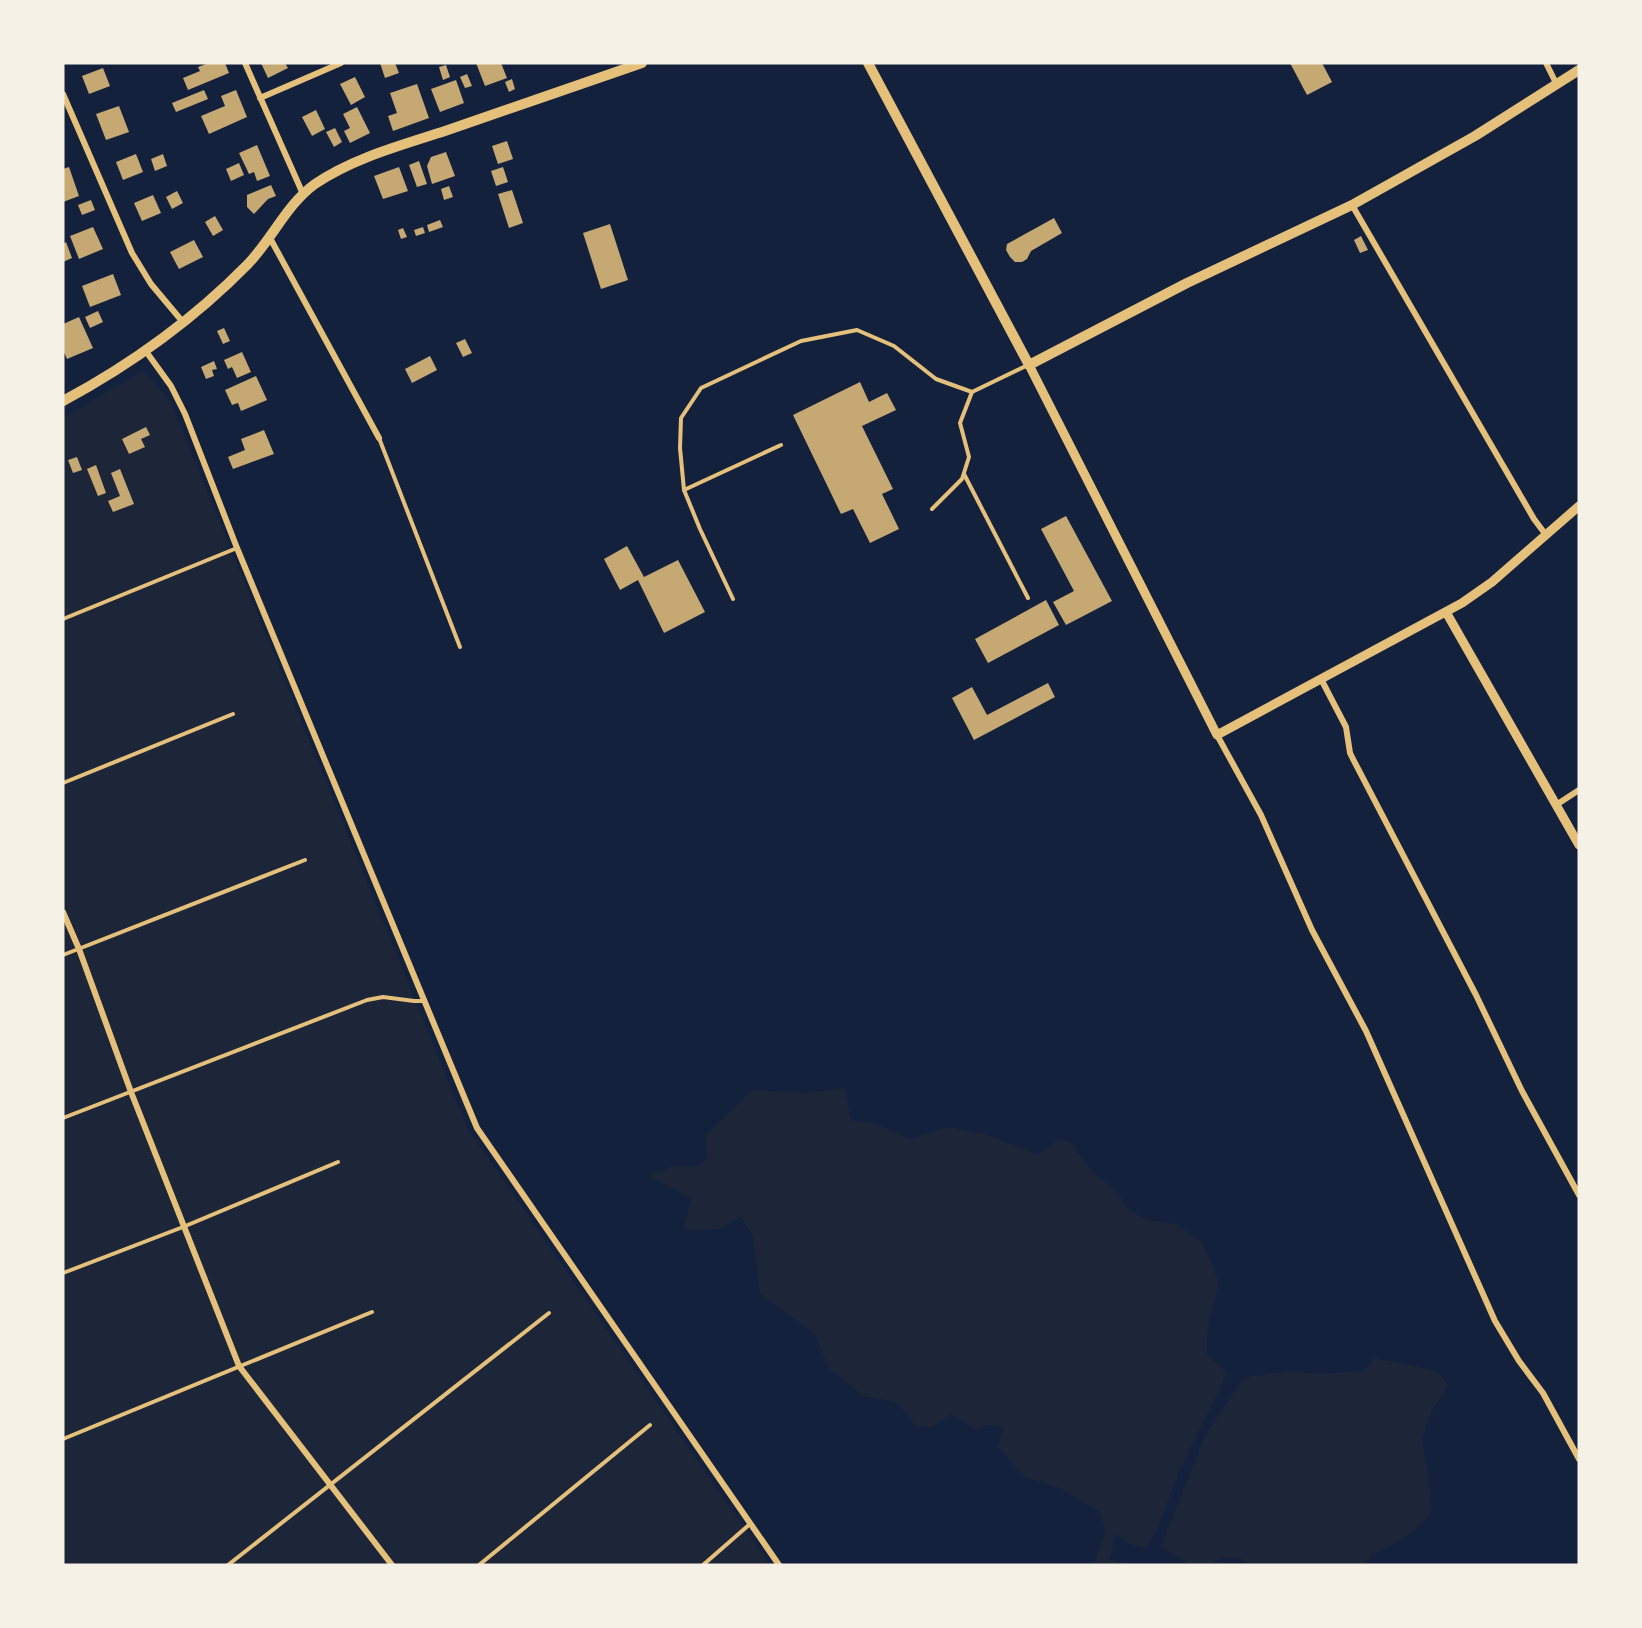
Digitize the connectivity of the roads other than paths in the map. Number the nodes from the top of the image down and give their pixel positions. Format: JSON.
{"nodes":[{"id":1,"x":245,"y":63,"type":"edge"},
{"id":2,"x":341,"y":63,"type":"edge"},
{"id":3,"x":642,"y":63,"type":"edge"},
{"id":4,"x":868,"y":63,"type":"edge"},
{"id":5,"x":1546,"y":63,"type":"edge"},
{"id":6,"x":1579,"y":70,"type":"edge"},
{"id":7,"x":1557,"y":85,"type":"junction"},
{"id":8,"x":63,"y":94,"type":"edge"},
{"id":9,"x":260,"y":98,"type":"junction"},
{"id":10,"x":303,"y":195,"type":"junction"},
{"id":11,"x":1352,"y":205,"type":"junction"},
{"id":12,"x":270,"y":238,"type":"junction"},
{"id":13,"x":183,"y":321,"type":"junction"},
{"id":14,"x":145,"y":350,"type":"junction"},
{"id":15,"x":1029,"y":365,"type":"junction"},
{"id":16,"x":972,"y":392,"type":"junction"},
{"id":17,"x":63,"y":401,"type":"edge"},
{"id":18,"x":380,"y":438,"type":"joint"},
{"id":19,"x":781,"y":445,"type":"dead end"},
{"id":20,"x":964,"y":474,"type":"junction"},
{"id":21,"x":684,"y":490,"type":"junction"},
{"id":22,"x":1579,"y":506,"type":"edge"},
{"id":23,"x":932,"y":509,"type":"dead end"},
{"id":24,"x":1546,"y":536,"type":"junction"},
{"id":25,"x":237,"y":548,"type":"junction"},
{"id":26,"x":1028,"y":598,"type":"dead end"},
{"id":27,"x":733,"y":599,"type":"dead end"},
{"id":28,"x":1446,"y":612,"type":"junction"},
{"id":29,"x":63,"y":619,"type":"edge"},
{"id":30,"x":460,"y":647,"type":"dead end"},
{"id":31,"x":1321,"y":680,"type":"junction"},
{"id":32,"x":233,"y":714,"type":"dead end"},
{"id":33,"x":1217,"y":735,"type":"junction"},
{"id":34,"x":63,"y":783,"type":"edge"},
{"id":35,"x":1579,"y":790,"type":"edge"},
{"id":36,"x":1556,"y":805,"type":"junction"},
{"id":37,"x":1579,"y":845,"type":"edge"},
{"id":38,"x":304,"y":860,"type":"dead end"},
{"id":39,"x":63,"y":912,"type":"edge"},
{"id":40,"x":79,"y":949,"type":"junction"},
{"id":41,"x":63,"y":955,"type":"edge"},
{"id":42,"x":425,"y":1000,"type":"junction"},
{"id":43,"x":131,"y":1092,"type":"junction"},
{"id":44,"x":63,"y":1118,"type":"edge"},
{"id":45,"x":338,"y":1161,"type":"dead end"},
{"id":46,"x":1579,"y":1195,"type":"edge"},
{"id":47,"x":183,"y":1227,"type":"junction"},
{"id":48,"x":63,"y":1273,"type":"edge"},
{"id":49,"x":372,"y":1312,"type":"dead end"},
{"id":50,"x":549,"y":1313,"type":"dead end"},
{"id":51,"x":239,"y":1366,"type":"junction"},
{"id":52,"x":650,"y":1425,"type":"dead end"},
{"id":53,"x":63,"y":1439,"type":"edge"},
{"id":54,"x":1579,"y":1459,"type":"edge"},
{"id":55,"x":329,"y":1485,"type":"junction"},
{"id":56,"x":751,"y":1523,"type":"junction"},
{"id":57,"x":228,"y":1565,"type":"edge"},
{"id":58,"x":392,"y":1565,"type":"edge"},
{"id":59,"x":479,"y":1565,"type":"edge"},
{"id":60,"x":703,"y":1565,"type":"edge"},
{"id":61,"x":779,"y":1565,"type":"edge"}],
"edges":[{"from":1,"to":9,"type":"street"},
{"from":2,"to":9,"type":"street"},
{"from":3,"to":10,"type":"main road"},
{"from":4,"to":15,"type":"main road"},
{"from":5,"to":7,"type":"street"},
{"from":6,"to":7,"type":"main road"},
{"from":7,"to":11,"type":"main road"},
{"from":8,"to":13,"type":"street"},
{"from":9,"to":10,"type":"street"},
{"from":10,"to":12,"type":"main road"},
{"from":11,"to":15,"type":"main road"},
{"from":11,"to":24,"type":"street"},
{"from":12,"to":13,"type":"main road"},
{"from":12,"to":18,"type":"street"},
{"from":13,"to":14,"type":"main road"},
{"from":14,"to":17,"type":"main road"},
{"from":14,"to":25,"type":"street"},
{"from":15,"to":16,"type":"lane"},
{"from":15,"to":33,"type":"street"},
{"from":16,"to":20,"type":"lane"},
{"from":16,"to":21,"type":"lane"},
{"from":18,"to":30,"type":"lane"},
{"from":19,"to":21,"type":"lane"},
{"from":20,"to":23,"type":"lane"},
{"from":20,"to":26,"type":"lane"},
{"from":21,"to":27,"type":"lane"},
{"from":22,"to":24,"type":"street"},
{"from":24,"to":28,"type":"street"},
{"from":25,"to":29,"type":"lane"},
{"from":25,"to":42,"type":"street"},
{"from":28,"to":31,"type":"street"},
{"from":28,"to":36,"type":"street"},
{"from":31,"to":33,"type":"street"},
{"from":31,"to":46,"type":"street"},
{"from":32,"to":34,"type":"lane"},
{"from":33,"to":54,"type":"street"},
{"from":35,"to":36,"type":"street"},
{"from":36,"to":37,"type":"street"},
{"from":38,"to":40,"type":"lane"},
{"from":39,"to":40,"type":"street"},
{"from":40,"to":41,"type":"lane"},
{"from":40,"to":43,"type":"street"},
{"from":42,"to":43,"type":"lane"},
{"from":42,"to":56,"type":"street"},
{"from":43,"to":44,"type":"lane"},
{"from":43,"to":47,"type":"street"},
{"from":45,"to":47,"type":"lane"},
{"from":47,"to":48,"type":"lane"},
{"from":47,"to":51,"type":"street"},
{"from":49,"to":51,"type":"lane"},
{"from":50,"to":55,"type":"lane"},
{"from":51,"to":53,"type":"lane"},
{"from":51,"to":55,"type":"street"},
{"from":52,"to":59,"type":"lane"},
{"from":55,"to":57,"type":"lane"},
{"from":55,"to":58,"type":"street"},
{"from":56,"to":60,"type":"lane"},
{"from":56,"to":61,"type":"street"}]}
